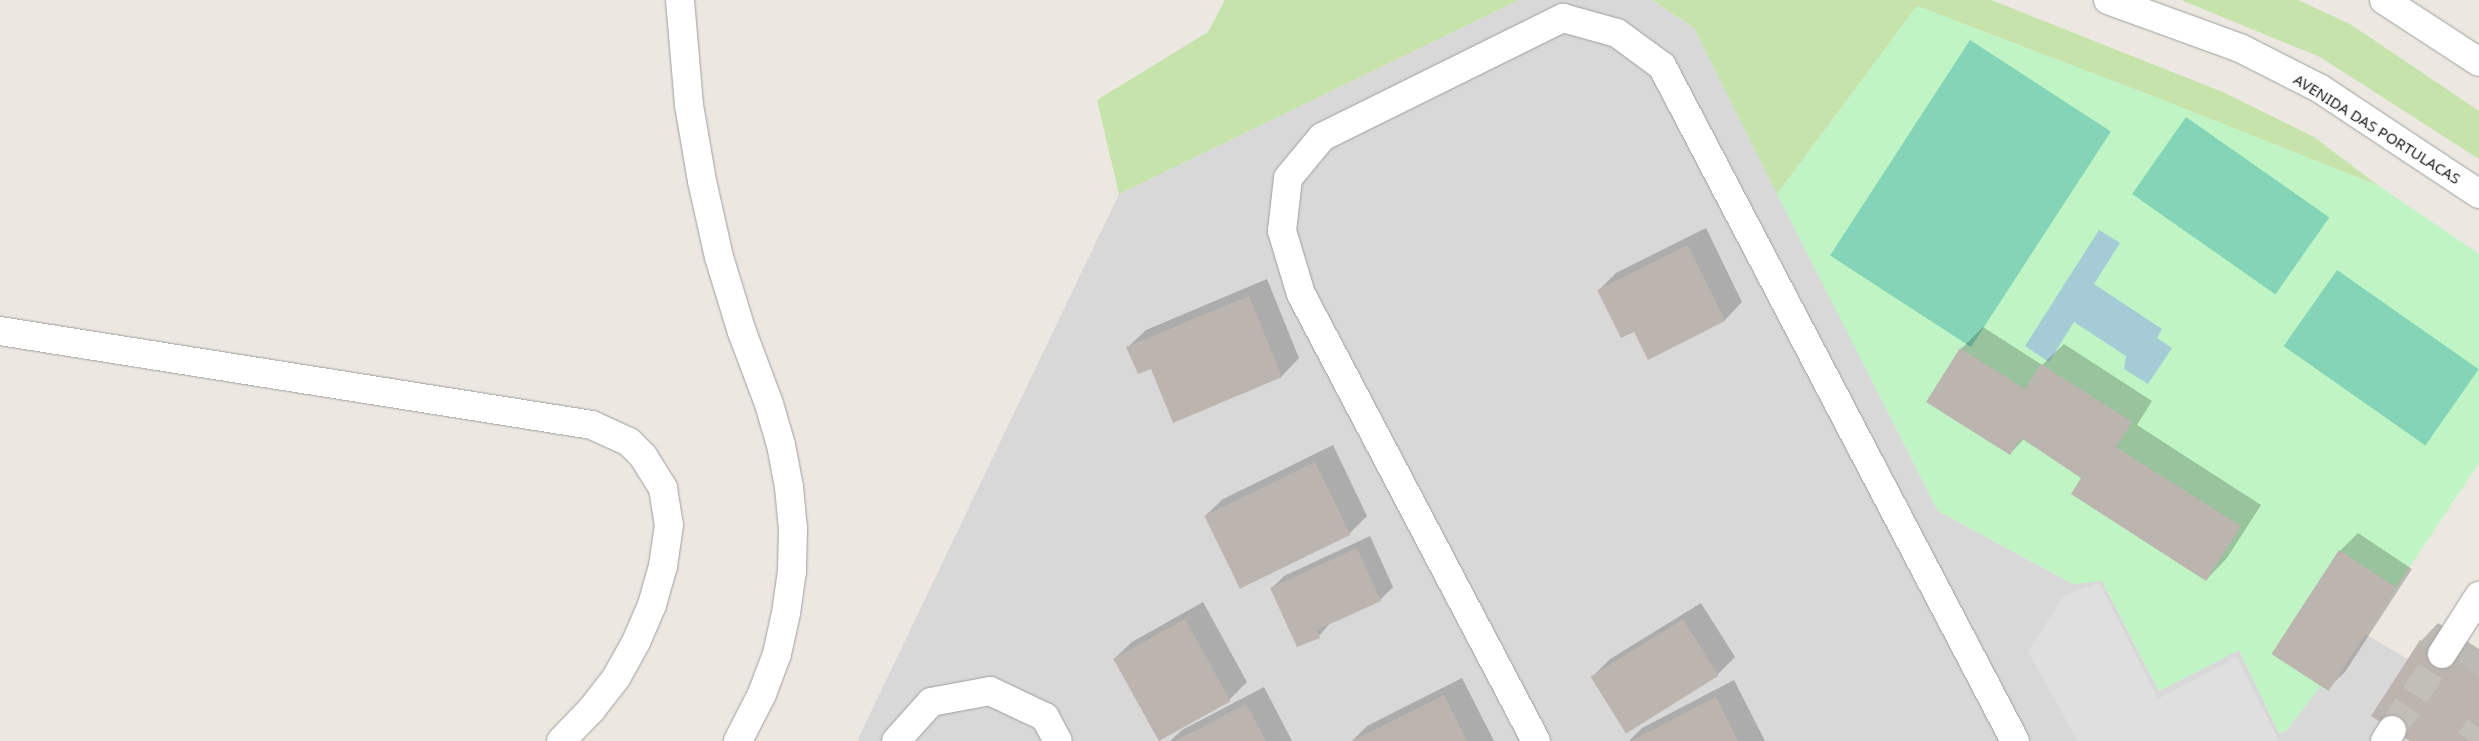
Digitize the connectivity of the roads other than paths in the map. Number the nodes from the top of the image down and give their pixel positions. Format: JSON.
{"nodes":[{"id":1,"x":680,"y":0,"type":"edge"},
{"id":2,"x":2108,"y":0,"type":"edge"},
{"id":3,"x":2384,"y":0,"type":"edge"},
{"id":4,"x":2479,"y":62,"type":"edge"},
{"id":5,"x":2479,"y":194,"type":"edge"},
{"id":6,"x":0,"y":331,"type":"edge"},
{"id":7,"x":2476,"y":607,"type":"edge"},
{"id":8,"x":2442,"y":654,"type":"tunnel mouth"},
{"id":9,"x":561,"y":741,"type":"edge"},
{"id":10,"x":738,"y":741,"type":"edge"},
{"id":11,"x":896,"y":741,"type":"edge"},
{"id":12,"x":1058,"y":741,"type":"edge"},
{"id":13,"x":1536,"y":741,"type":"edge"},
{"id":14,"x":2015,"y":741,"type":"edge"}],
"edges":[{"from":1,"to":10,"type":"street"},
{"from":2,"to":5,"type":"street","name":"AVENIDA DAS PORTULACAS"},
{"from":3,"to":4,"type":"street"},
{"from":6,"to":9,"type":"street"},
{"from":7,"to":8,"type":"street"},
{"from":11,"to":12,"type":"street"},
{"from":13,"to":14,"type":"street"}]}
